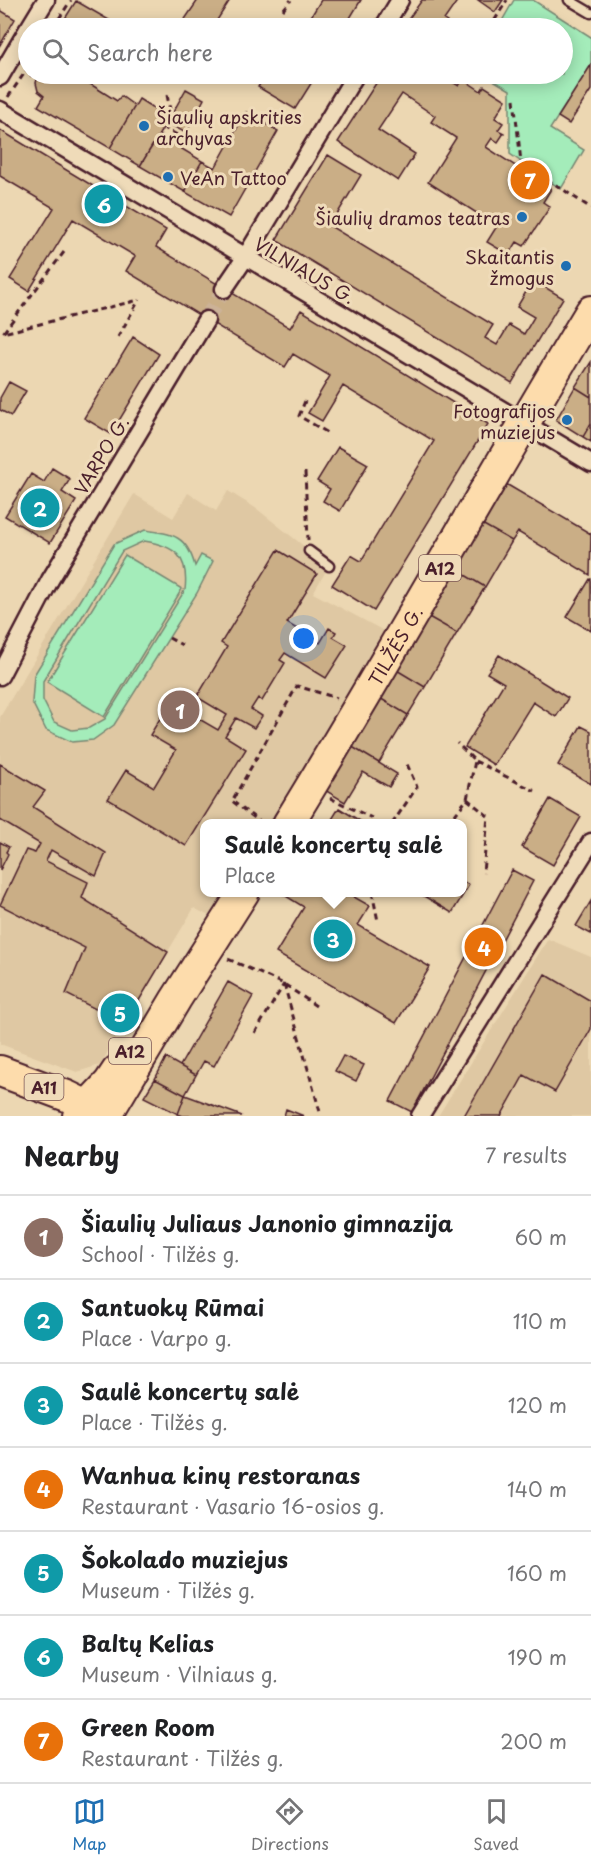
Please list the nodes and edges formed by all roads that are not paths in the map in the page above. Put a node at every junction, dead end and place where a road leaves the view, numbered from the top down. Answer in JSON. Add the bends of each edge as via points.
{"nodes":[{"id":1,"x":46,"y":0,"type":"edge"},
{"id":2,"x":400,"y":0,"type":"edge"},
{"id":3,"x":569,"y":0,"type":"edge"},
{"id":4,"x":591,"y":13,"type":"edge"},
{"id":5,"x":35,"y":18,"type":"edge"},
{"id":6,"x":389,"y":18,"type":"edge"},
{"id":7,"x":18,"y":47,"type":"edge"},
{"id":8,"x":0,"y":77,"type":"edge"},
{"id":9,"x":350,"y":84,"type":"edge"},
{"id":10,"x":3,"y":104,"type":"edge"},
{"id":11,"x":245,"y":258,"type":"junction"},
{"id":12,"x":224,"y":289,"type":"tunnel mouth"},
{"id":13,"x":591,"y":311,"type":"edge"},
{"id":14,"x":206,"y":320,"type":"tunnel mouth"},
{"id":15,"x":524,"y":422,"type":"junction"},
{"id":16,"x":591,"y":464,"type":"edge"},
{"id":17,"x":309,"y":551,"type":"road end"},
{"id":18,"x":329,"y":566,"type":"dead end"},
{"id":19,"x":0,"y":676,"type":"edge"},
{"id":20,"x":291,"y":819,"type":"edge"},
{"id":21,"x":591,"y":843,"type":"edge"},
{"id":22,"x":241,"y":897,"type":"edge"},
{"id":23,"x":0,"y":1071,"type":"edge"},
{"id":24,"x":97,"y":1114,"type":"edge"},
{"id":25,"x":420,"y":1116,"type":"edge"}],
"edges":[{"from":1,"to":5,"type":"street"},
{"from":2,"to":6,"type":"street"},
{"from":3,"to":4,"type":"lane"},
{"from":7,"to":8,"type":"street"},
{"from":9,"to":11,"type":"street"},
{"from":10,"to":11,"type":"street","name":"VILNIAUS G."},
{"from":11,"to":12,"type":"street"},
{"from":11,"to":15,"type":"street","name":"VILNIAUS G."},
{"from":13,"to":15,"type":"highway","name":"TILŽĖS G.","number":"A12"},
{"from":14,"to":19,"type":"street","name":"VARPO G.","via":[[50,580]]},
{"from":15,"to":16,"type":"street","name":"VILNIAUS G."},
{"from":15,"to":20,"type":"highway","name":"TILŽĖS G.","number":"A12"},
{"from":17,"to":18,"type":"lane"},
{"from":21,"to":25,"type":"street"},
{"from":22,"to":24,"type":"highway","number":"A12","via":[[176,999],[142,1033],[109,1083]]},
{"from":23,"to":24,"type":"highway","number":"A11"}]}
